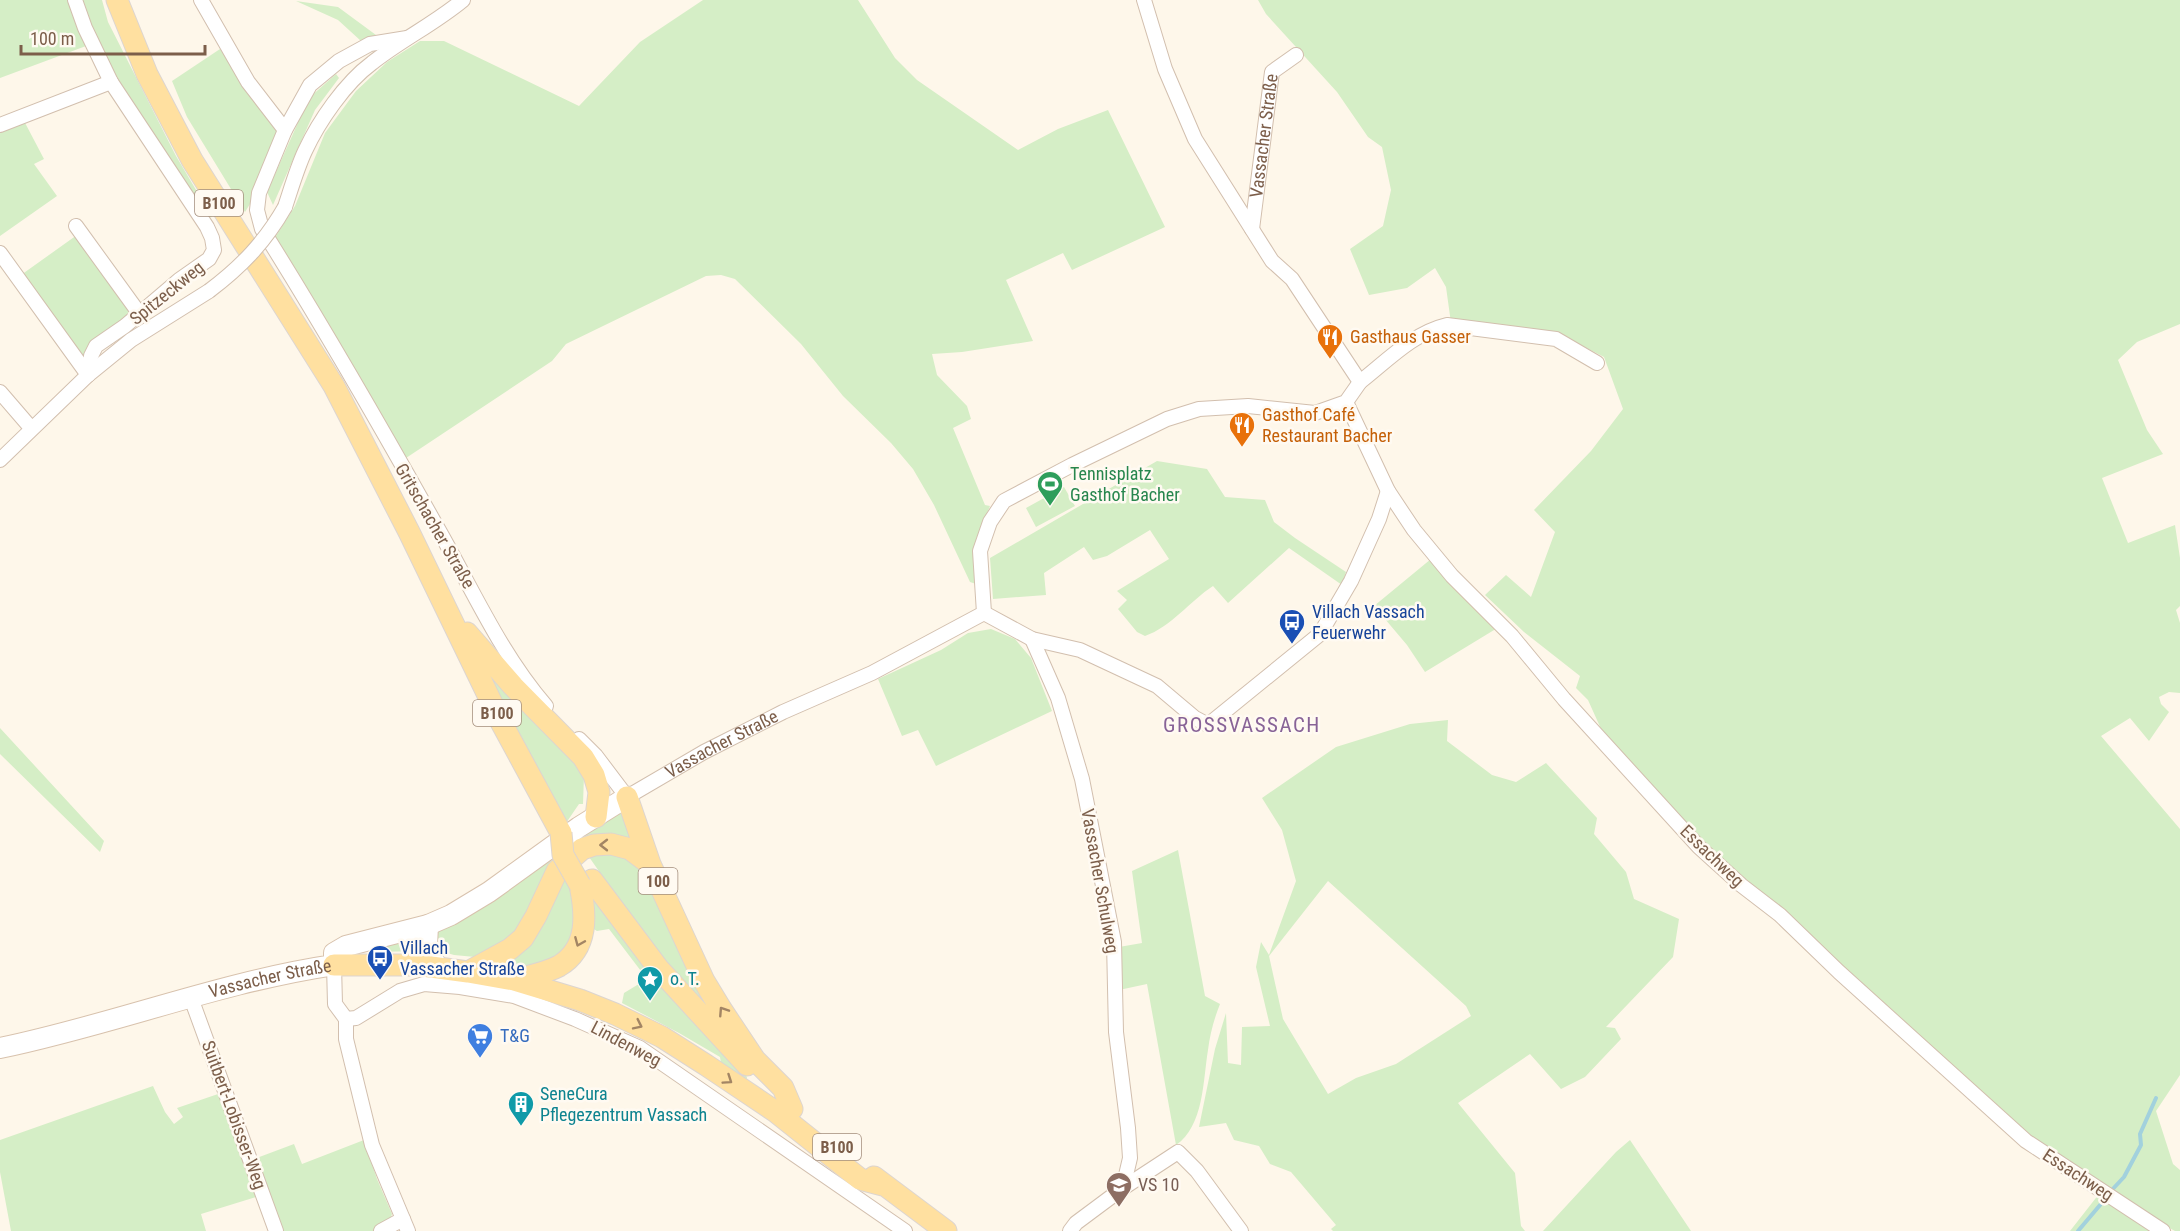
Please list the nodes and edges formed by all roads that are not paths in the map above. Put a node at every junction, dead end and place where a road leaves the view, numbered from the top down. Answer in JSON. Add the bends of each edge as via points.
{"nodes":[{"id":1,"x":75,"y":0,"type":"edge"},
{"id":2,"x":117,"y":0,"type":"edge"},
{"id":3,"x":201,"y":0,"type":"edge"},
{"id":4,"x":463,"y":0,"type":"edge"},
{"id":5,"x":1144,"y":0,"type":"edge"},
{"id":6,"x":407,"y":38,"type":"junction"},
{"id":7,"x":1296,"y":56,"type":"dead end"},
{"id":8,"x":111,"y":82,"type":"junction"},
{"id":9,"x":0,"y":125,"type":"edge"},
{"id":10,"x":285,"y":130,"type":"junction"},
{"id":11,"x":76,"y":226,"type":"dead end"},
{"id":12,"x":1252,"y":229,"type":"junction"},
{"id":13,"x":0,"y":253,"type":"edge"},
{"id":14,"x":139,"y":313,"type":"junction"},
{"id":15,"x":1597,"y":363,"type":"dead end"},
{"id":16,"x":88,"y":375,"type":"junction"},
{"id":17,"x":1360,"y":382,"type":"junction"},
{"id":18,"x":0,"y":392,"type":"edge"},
{"id":19,"x":1346,"y":402,"type":"junction"},
{"id":20,"x":32,"y":429,"type":"junction"},
{"id":21,"x":0,"y":460,"type":"edge"},
{"id":22,"x":1388,"y":491,"type":"junction"},
{"id":23,"x":984,"y":613,"type":"junction"},
{"id":24,"x":449,"y":614,"type":"junction"},
{"id":25,"x":1032,"y":639,"type":"junction"},
{"id":26,"x":627,"y":797,"type":"junction"},
{"id":27,"x":596,"y":816,"type":"junction"},
{"id":28,"x":650,"y":864,"type":"junction"},
{"id":29,"x":586,"y":883,"type":"junction"},
{"id":30,"x":429,"y":925,"type":"junction"},
{"id":31,"x":334,"y":965,"type":"junction"},
{"id":32,"x":437,"y":967,"type":"junction"},
{"id":33,"x":468,"y":972,"type":"junction"},
{"id":34,"x":514,"y":980,"type":"junction"},
{"id":35,"x":191,"y":999,"type":"junction"},
{"id":36,"x":346,"y":1019,"type":"junction"},
{"id":37,"x":0,"y":1048,"type":"edge"},
{"id":38,"x":792,"y":1109,"type":"junction"},
{"id":39,"x":883,"y":1185,"type":"junction"},
{"id":40,"x":1123,"y":1188,"type":"junction"},
{"id":41,"x":406,"y":1225,"type":"edge"},
{"id":42,"x":276,"y":1231,"type":"edge"},
{"id":43,"x":381,"y":1231,"type":"edge"},
{"id":44,"x":905,"y":1231,"type":"edge"},
{"id":45,"x":946,"y":1231,"type":"edge"},
{"id":46,"x":1070,"y":1231,"type":"edge"},
{"id":47,"x":1241,"y":1231,"type":"edge"},
{"id":48,"x":2163,"y":1231,"type":"edge"}],
"edges":[{"from":1,"to":8,"type":"street","name":"Spitzeckweg"},
{"from":2,"to":24,"type":"main road","number":"B100","via":[[147,74],[192,160],[334,386]]},
{"from":3,"to":10,"type":"street","via":[[248,82]]},
{"from":4,"to":6,"type":"street","name":"Gritschacher Straße"},
{"from":5,"to":12,"type":"street","name":"Vassacher Straße","via":[[1165,69],[1195,139]]},
{"from":6,"to":10,"type":"street","name":"Gritschacher Straße","via":[[370,45],[325,70],[310,85]]},
{"from":6,"to":16,"type":"street","name":"Gritschacher Straße","bridge":true,"via":[[369,64],[328,111],[305,151],[285,207],[248,259],[209,291],[131,340]]},
{"from":7,"to":12,"type":"street","name":"Vassacher Straße","via":[[1272,72]]},
{"from":8,"to":9,"type":"street"},
{"from":8,"to":14,"type":"street","name":"Spitzeckweg","via":[[207,226],[214,250],[203,264]]},
{"from":10,"to":26,"type":"street","name":"Gritschacher Straße","via":[[259,193],[257,210],[262,229],[509,657],[548,709],[596,756]]},
{"from":11,"to":14,"type":"street"},
{"from":12,"to":17,"type":"street","name":"Vassacher Straße","via":[[1272,261],[1292,279]]},
{"from":13,"to":16,"type":"street"},
{"from":14,"to":16,"type":"street","name":"Spitzeckweg","via":[[96,346]]},
{"from":15,"to":17,"type":"street","via":[[1556,339],[1447,326],[1417,337]]},
{"from":16,"to":20,"type":"street","name":"Gritschacher Straße"},
{"from":17,"to":19,"type":"street"},
{"from":18,"to":20,"type":"street"},
{"from":19,"to":22,"type":"street","name":"Essachweg"},
{"from":19,"to":23,"type":"street","via":[[1316,413],[1248,406],[1199,409],[1167,419],[1004,501],[990,522],[980,551]]},
{"from":20,"to":21,"type":"street","name":"Gritschacher Straße"},
{"from":22,"to":25,"type":"street","via":[[1351,581],[1320,634],[1208,726],[1157,686],[1080,650]]},
{"from":22,"to":48,"type":"street","name":"Essachweg","via":[[1452,576],[1512,636],[1699,847],[1780,915],[2026,1141]]},
{"from":23,"to":25,"type":"street"},
{"from":23,"to":26,"type":"street","name":"Vassacher Straße","via":[[872,673],[704,752]]},
{"from":24,"to":27,"type":"main road","via":[[583,757],[599,792]]},
{"from":24,"to":29,"type":"main road","number":"B100","bridge":true,"via":[[561,834],[563,855]]},
{"from":25,"to":40,"type":"street","name":"Vassacher Schulweg","via":[[1058,698],[1082,779],[1114,942],[1116,1032],[1130,1158]]},
{"from":26,"to":27,"type":"main road","name":"Vassacher Straße"},
{"from":26,"to":28,"type":"main road","number":"100"},
{"from":27,"to":30,"type":"main road","name":"Vassacher Straße","via":[[471,904]]},
{"from":28,"to":33,"type":"main road","number":"100","one_way":true,"via":[[630,849],[611,844],[582,849],[557,871],[523,938]]},
{"from":38,"to":28,"type":"main road","number":"100","one_way":true,"via":[[783,1088],[756,1060],[704,981]]},
{"from":29,"to":34,"type":"main road","one_way":true,"via":[[585,921],[573,955],[560,966]]},
{"from":29,"to":38,"type":"main road","number":"B100","via":[[680,994]]},
{"from":30,"to":31,"type":"main road","name":"Vassacher Straße","via":[[346,946],[334,953]]},
{"from":30,"to":32,"type":"main road","via":[[427,946]]},
{"from":31,"to":32,"type":"main road"},
{"from":31,"to":35,"type":"main road","name":"Vassacher Straße","via":[[257,980]]},
{"from":31,"to":36,"type":"street","via":[[335,1004]]},
{"from":32,"to":33,"type":"main road"},
{"from":33,"to":34,"type":"main road"},
{"from":34,"to":39,"type":"main road","one_way":true,"via":[[580,1000],[662,1037],[776,1112],[860,1179]]},
{"from":35,"to":37,"type":"main road","name":"Vassacher Straße"},
{"from":35,"to":42,"type":"street","name":"Suitbert-Lobisser-Weg"},
{"from":36,"to":41,"type":"street","via":[[346,1039],[372,1145]]},
{"from":36,"to":44,"type":"street","name":"Lindenweg","via":[[356,1018],[400,991],[424,984],[514,996],[575,1019],[640,1048]]},
{"from":38,"to":39,"type":"main road","number":"B100"},
{"from":39,"to":45,"type":"main road","number":"B100"},
{"from":40,"to":46,"type":"street"},
{"from":40,"to":47,"type":"street","via":[[1178,1152],[1197,1171]]},
{"from":41,"to":43,"type":"street"}]}
